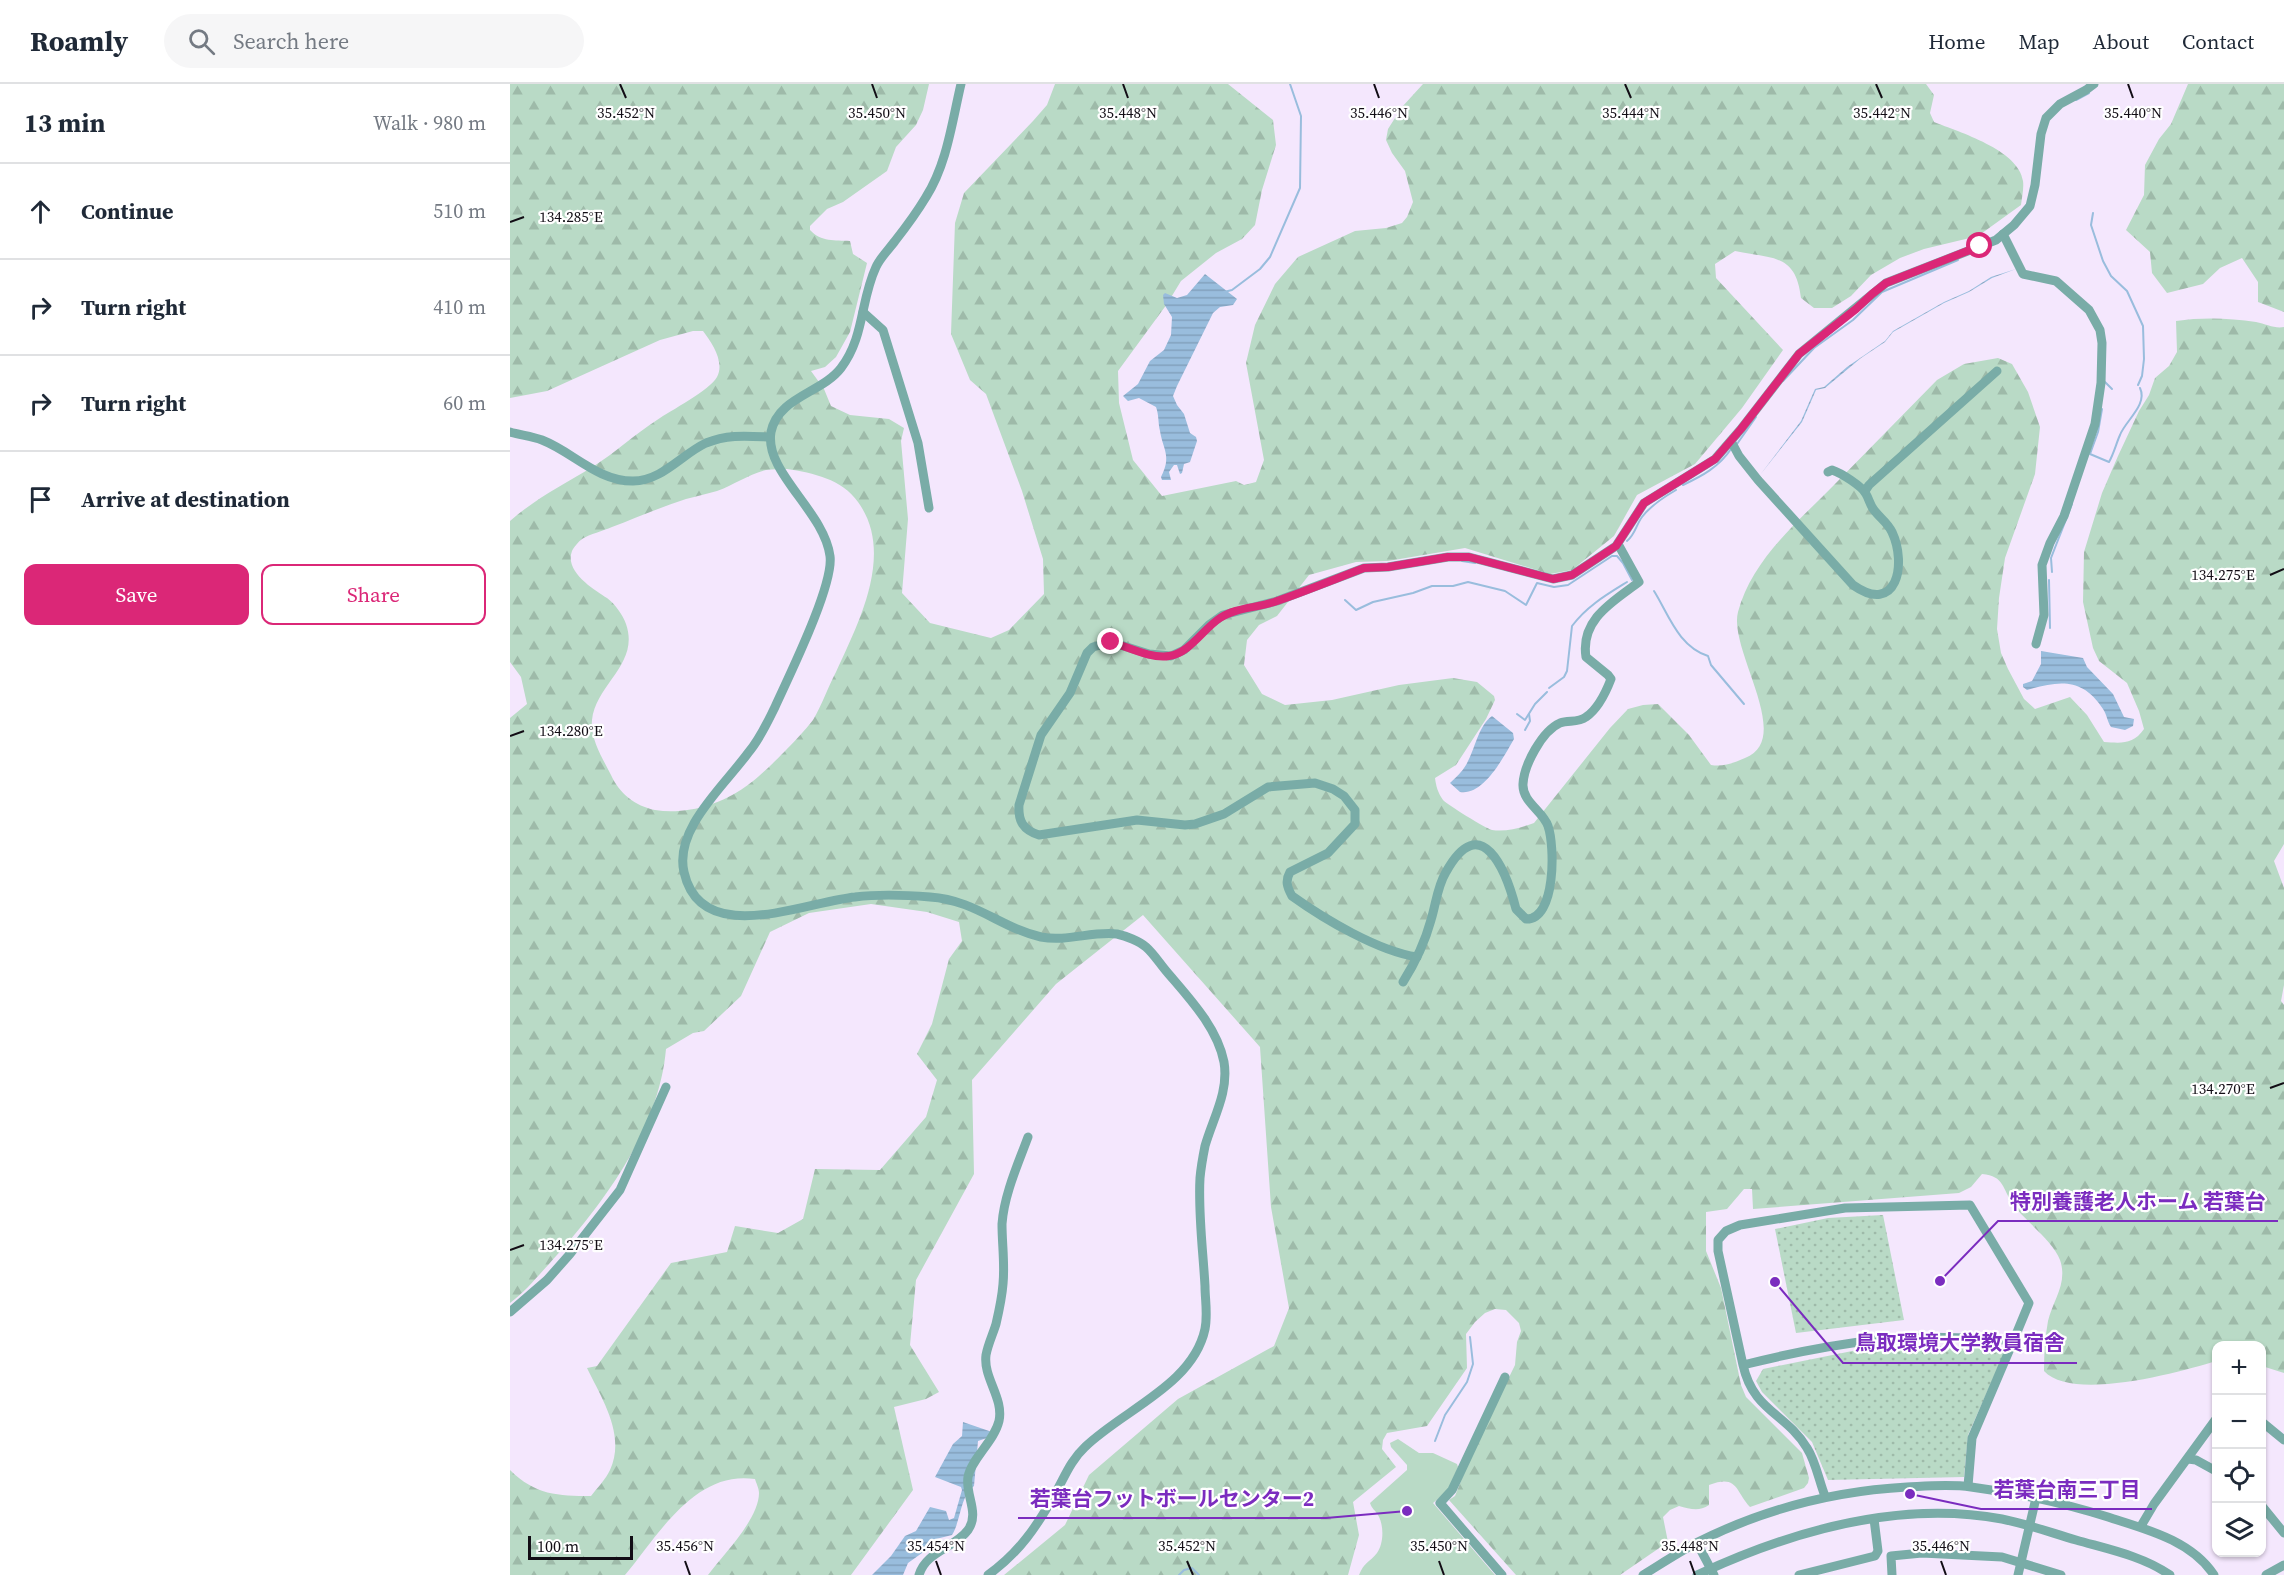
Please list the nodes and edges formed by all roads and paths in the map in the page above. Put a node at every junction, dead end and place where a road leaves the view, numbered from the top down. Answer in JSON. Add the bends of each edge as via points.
{"nodes":[{"id":1,"x":961,"y":84,"type":"edge"},
{"id":2,"x":2094,"y":84,"type":"edge"},
{"id":3,"x":2003,"y":234,"type":"junction"},
{"id":4,"x":863,"y":312,"type":"junction"},
{"id":5,"x":1997,"y":371,"type":"dead end"},
{"id":6,"x":510,"y":432,"type":"edge"},
{"id":7,"x":770,"y":436,"type":"junction"},
{"id":8,"x":1731,"y":441,"type":"junction"},
{"id":9,"x":1828,"y":472,"type":"dead end"},
{"id":10,"x":1865,"y":491,"type":"junction"},
{"id":11,"x":929,"y":508,"type":"dead end"},
{"id":12,"x":1617,"y":544,"type":"junction"},
{"id":13,"x":2036,"y":644,"type":"dead end"},
{"id":14,"x":1417,"y":957,"type":"junction"},
{"id":15,"x":1403,"y":982,"type":"dead end"},
{"id":16,"x":666,"y":1087,"type":"dead end"},
{"id":17,"x":1028,"y":1137,"type":"dead end"},
{"id":18,"x":510,"y":1312,"type":"edge"},
{"id":19,"x":2015,"y":1337,"type":"junction"},
{"id":20,"x":1743,"y":1365,"type":"junction"},
{"id":21,"x":1505,"y":1377,"type":"dead end"},
{"id":22,"x":2266,"y":1425,"type":"edge"},
{"id":23,"x":2212,"y":1426,"type":"edge"},
{"id":24,"x":2284,"y":1440,"type":"edge"},
{"id":25,"x":2188,"y":1459,"type":"junction"},
{"id":26,"x":2212,"y":1468,"type":"edge"},
{"id":27,"x":1968,"y":1486,"type":"junction"},
{"id":28,"x":1825,"y":1496,"type":"junction"},
{"id":29,"x":2036,"y":1497,"type":"junction"},
{"id":30,"x":2266,"y":1511,"type":"edge"},
{"id":31,"x":1875,"y":1519,"type":"junction"},
{"id":32,"x":2028,"y":1526,"type":"junction"},
{"id":33,"x":2141,"y":1526,"type":"junction"},
{"id":34,"x":2284,"y":1533,"type":"edge"},
{"id":35,"x":1697,"y":1543,"type":"junction"},
{"id":36,"x":2021,"y":1563,"type":"junction"},
{"id":37,"x":2284,"y":1565,"type":"edge"},
{"id":38,"x":1713,"y":1572,"type":"edge"},
{"id":39,"x":919,"y":1575,"type":"edge"},
{"id":40,"x":988,"y":1575,"type":"edge"},
{"id":41,"x":1502,"y":1575,"type":"edge"},
{"id":42,"x":1643,"y":1575,"type":"edge"},
{"id":43,"x":1697,"y":1575,"type":"edge"},
{"id":44,"x":1799,"y":1575,"type":"edge"},
{"id":45,"x":1892,"y":1575,"type":"edge"},
{"id":46,"x":2018,"y":1575,"type":"edge"},
{"id":47,"x":2061,"y":1575,"type":"edge"},
{"id":48,"x":2170,"y":1575,"type":"edge"},
{"id":49,"x":2214,"y":1575,"type":"edge"},
{"id":50,"x":2266,"y":1575,"type":"edge"}],
"edges":[{"from":1,"to":4,"type":"street","via":[[934,184],[876,265]]},
{"from":2,"to":3,"type":"street","via":[[2060,104],[2046,118],[2030,206]]},
{"from":3,"to":8,"type":"street","via":[[1886,283],[1799,354]]},
{"from":3,"to":13,"type":"street","via":[[2023,274],[2056,281],[2089,310],[2102,343],[2095,424],[2064,516],[2042,565],[2044,615]]},
{"from":4,"to":7,"type":"street","via":[[860,333],[836,376],[785,408]]},
{"from":4,"to":11,"type":"street","via":[[883,330],[918,443]]},
{"from":5,"to":10,"type":"street"},
{"from":6,"to":7,"type":"street","via":[[542,440],[608,476],[635,481],[653,477],[690,452],[722,437]]},
{"from":7,"to":40,"type":"street","via":[[772,456],[824,532],[831,560],[828,580],[763,733],[688,832],[682,869],[698,899],[714,912],[736,917],[861,896],[931,897],[958,901],[1043,937],[1115,934],[1132,939],[1147,948],[1190,1000],[1217,1038],[1224,1063],[1223,1095],[1204,1149],[1200,1178],[1206,1318],[1199,1350],[1183,1371],[1085,1447],[1068,1467],[1024,1542],[1010,1559]]},
{"from":8,"to":10,"type":"street","via":[[1758,480],[1853,585],[1863,593],[1880,596],[1896,583],[1898,560],[1892,532],[1875,512]]},
{"from":8,"to":12,"type":"street","via":[[1697,472],[1644,503]]},
{"from":9,"to":10,"type":"street","via":[[1838,472]]},
{"from":12,"to":14,"type":"street","via":[[1639,582],[1595,618],[1584,649],[1586,657],[1611,679],[1609,686],[1598,705],[1584,718],[1557,724],[1524,770],[1526,796],[1547,823],[1552,840],[1546,904],[1536,917],[1521,916],[1497,858],[1489,848],[1469,845],[1455,858],[1440,884]]},
{"from":12,"to":14,"type":"street","via":[[1572,575],[1553,579],[1469,557],[1364,568],[1277,601],[1223,615],[1184,650],[1167,657],[1111,642],[1098,644],[1087,653],[1070,693],[1041,735],[1018,815],[1022,825],[1039,835],[1137,820],[1195,824],[1224,814],[1269,787],[1315,783],[1333,789],[1355,810],[1355,824],[1328,853],[1290,872],[1287,887],[1292,896],[1364,938]]},
{"from":14,"to":15,"type":"street"},
{"from":16,"to":18,"type":"street","via":[[620,1190],[562,1263]]},
{"from":17,"to":39,"type":"street","via":[[1005,1207],[1003,1285],[986,1354],[986,1366],[1000,1406],[998,1424],[968,1475],[971,1524],[966,1532],[930,1557]]},
{"from":19,"to":20,"type":"street","via":[[1876,1340]]},
{"from":19,"to":20,"type":"street","via":[[2029,1303],[1970,1205],[1845,1208],[1740,1225],[1718,1239]]},
{"from":19,"to":27,"type":"street","via":[[1972,1438]]},
{"from":20,"to":28,"type":"street","via":[[1756,1398],[1792,1429],[1808,1449]]},
{"from":21,"to":41,"type":"street","via":[[1452,1490],[1440,1503]]},
{"from":22,"to":24,"type":"street"},
{"from":23,"to":25,"type":"street"},
{"from":25,"to":26,"type":"street"},
{"from":25,"to":33,"type":"street"},
{"from":27,"to":28,"type":"street","via":[[1887,1488]]},
{"from":27,"to":29,"type":"street"},
{"from":28,"to":35,"type":"street","via":[[1740,1523]]},
{"from":29,"to":32,"type":"street"},
{"from":29,"to":33,"type":"street"},
{"from":30,"to":34,"type":"street"},
{"from":31,"to":32,"type":"street","via":[[1965,1515]]},
{"from":31,"to":38,"type":"street","via":[[1806,1533]]},
{"from":31,"to":44,"type":"street","via":[[1875,1556]]},
{"from":32,"to":36,"type":"street"},
{"from":32,"to":48,"type":"street","via":[[2138,1559]]},
{"from":33,"to":49,"type":"street","via":[[2192,1554]]},
{"from":35,"to":38,"type":"street"},
{"from":35,"to":42,"type":"street"},
{"from":36,"to":45,"type":"street","via":[[2002,1557],[1905,1554],[1891,1558]]},
{"from":36,"to":46,"type":"street"},
{"from":36,"to":47,"type":"street"},
{"from":37,"to":50,"type":"street"},
{"from":38,"to":43,"type":"street"}]}
